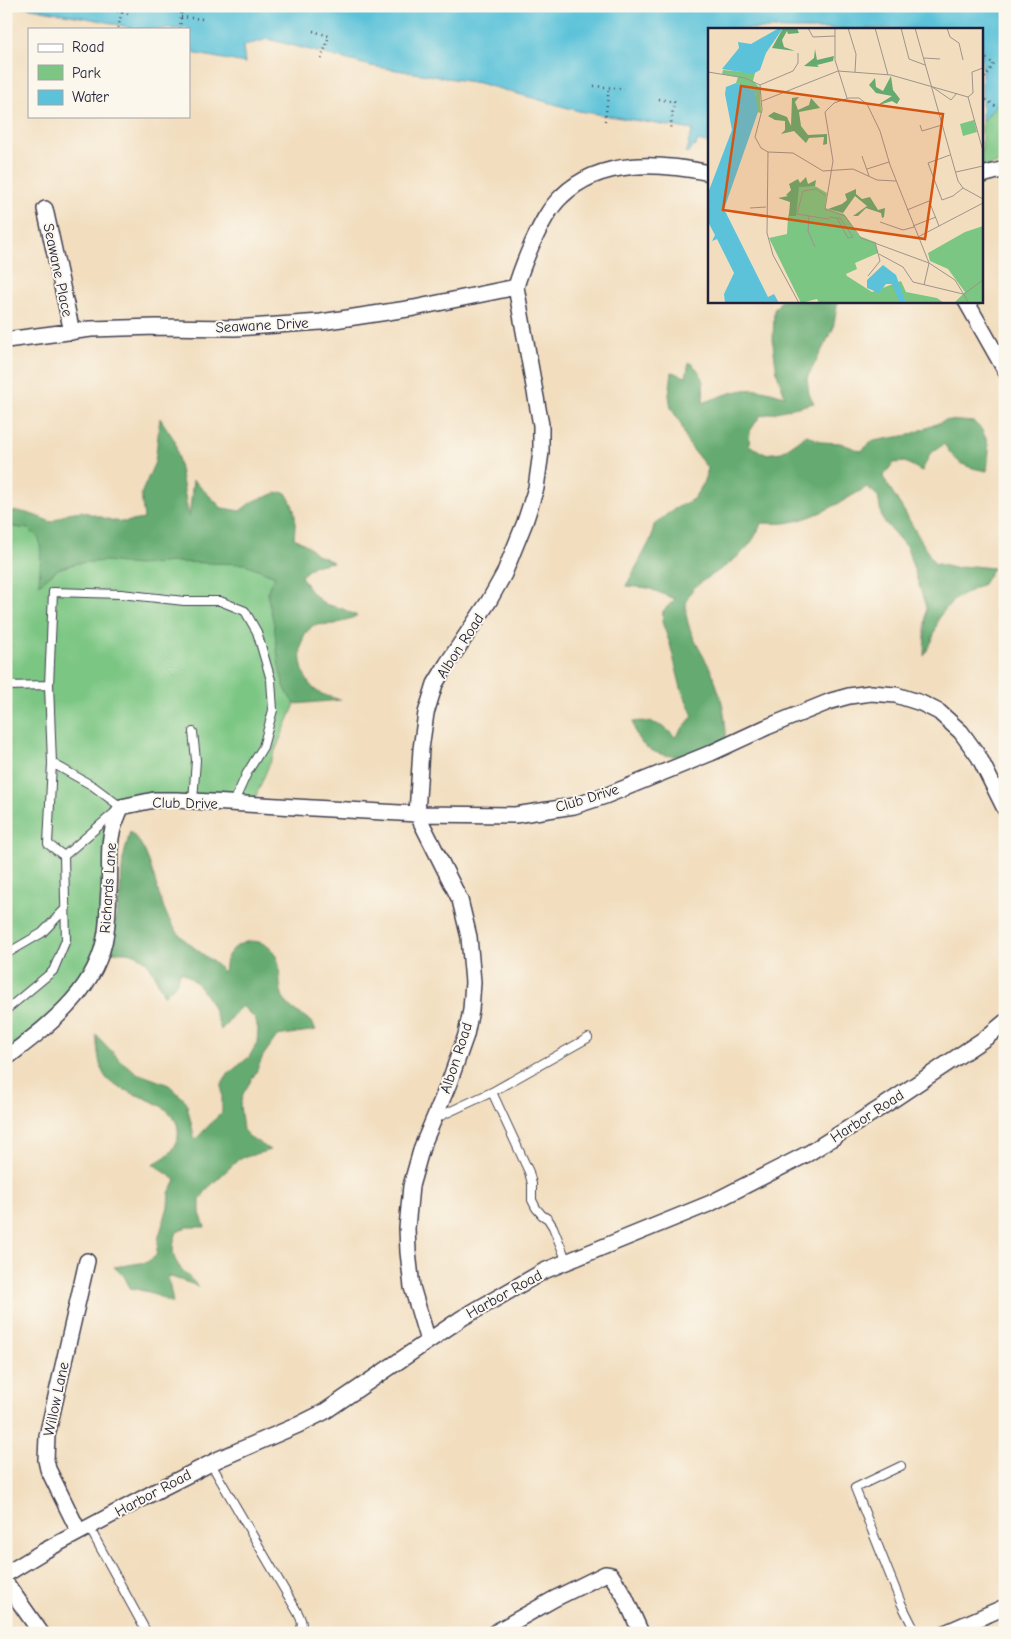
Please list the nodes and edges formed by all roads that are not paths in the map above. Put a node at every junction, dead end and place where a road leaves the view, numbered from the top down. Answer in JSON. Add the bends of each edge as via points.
{"nodes":[{"id":1,"x":1005,"y":169,"type":"edge"},
{"id":2,"x":708,"y":173,"type":"edge"},
{"id":3,"x":984,"y":174,"type":"edge"},
{"id":4,"x":45,"y":209,"type":"dead end"},
{"id":5,"x":516,"y":287,"type":"junction"},
{"id":6,"x":967,"y":302,"type":"edge"},
{"id":7,"x":72,"y":332,"type":"junction"},
{"id":8,"x":6,"y":340,"type":"edge"},
{"id":9,"x":1005,"y":370,"type":"edge"},
{"id":10,"x":49,"y":685,"type":"junction"},
{"id":11,"x":6,"y":686,"type":"edge"},
{"id":12,"x":194,"y":732,"type":"dead end"},
{"id":13,"x":52,"y":763,"type":"junction"},
{"id":14,"x":193,"y":801,"type":"junction"},
{"id":15,"x":233,"y":804,"type":"junction"},
{"id":16,"x":121,"y":807,"type":"junction"},
{"id":17,"x":1005,"y":809,"type":"edge"},
{"id":18,"x":417,"y":814,"type":"junction"},
{"id":19,"x":64,"y":856,"type":"junction"},
{"id":20,"x":66,"y":908,"type":"junction"},
{"id":21,"x":6,"y":954,"type":"edge"},
{"id":22,"x":6,"y":1010,"type":"edge"},
{"id":23,"x":1005,"y":1022,"type":"edge"},
{"id":24,"x":588,"y":1038,"type":"dead end"},
{"id":25,"x":6,"y":1058,"type":"edge"},
{"id":26,"x":492,"y":1092,"type":"junction"},
{"id":27,"x":434,"y":1119,"type":"junction"},
{"id":28,"x":86,"y":1261,"type":"dead end"},
{"id":29,"x":567,"y":1262,"type":"junction"},
{"id":30,"x":428,"y":1341,"type":"junction"},
{"id":31,"x":211,"y":1464,"type":"junction"},
{"id":32,"x":900,"y":1466,"type":"dead end"},
{"id":33,"x":84,"y":1530,"type":"junction"},
{"id":34,"x":6,"y":1574,"type":"edge"},
{"id":35,"x":6,"y":1583,"type":"edge"},
{"id":36,"x":1005,"y":1607,"type":"edge"},
{"id":37,"x":42,"y":1633,"type":"edge"},
{"id":38,"x":147,"y":1633,"type":"edge"},
{"id":39,"x":298,"y":1633,"type":"edge"},
{"id":40,"x":494,"y":1633,"type":"edge"},
{"id":41,"x":641,"y":1633,"type":"edge"},
{"id":42,"x":916,"y":1633,"type":"edge"},
{"id":43,"x":945,"y":1633,"type":"edge"}],
"edges":[{"from":1,"to":3,"type":"street"},
{"from":2,"to":5,"type":"street","name":"Albon Road","via":[[645,165],[616,168],[582,180],[562,196],[541,225]]},
{"from":4,"to":7,"type":"street","name":"Seawane Place"},
{"from":5,"to":7,"type":"street","name":"Seawane Drive","via":[[414,308],[321,322],[235,328],[156,327]]},
{"from":5,"to":18,"type":"street","name":"Albon Road","via":[[541,425],[536,488],[504,574],[435,684],[426,713],[421,749]]},
{"from":6,"to":9,"type":"street"},
{"from":7,"to":8,"type":"street","name":"Seawane Drive"},
{"from":10,"to":11,"type":"lane"},
{"from":10,"to":13,"type":"lane"},
{"from":10,"to":15,"type":"lane","via":[[53,592],[220,602],[245,611],[257,632],[271,680],[273,710],[263,747]]},
{"from":12,"to":14,"type":"lane"},
{"from":13,"to":16,"type":"lane","via":[[93,786]]},
{"from":13,"to":19,"type":"lane","via":[[48,844]]},
{"from":14,"to":15,"type":"street","name":"Club Drive"},
{"from":14,"to":16,"type":"street","name":"Club Drive","via":[[154,800]]},
{"from":15,"to":18,"type":"street","name":"Club Drive"},
{"from":16,"to":19,"type":"lane"},
{"from":16,"to":25,"type":"street","name":"Richards Lane","via":[[110,846],[106,933],[97,964],[69,1005]]},
{"from":17,"to":18,"type":"street","name":"Club Drive","via":[[979,757],[961,732],[939,712],[896,695],[871,692],[831,701],[711,753],[574,806],[515,815]]},
{"from":18,"to":27,"type":"street","name":"Albon Road","via":[[460,900],[469,936],[474,982],[466,1035]]},
{"from":19,"to":20,"type":"lane"},
{"from":20,"to":21,"type":"lane","via":[[42,933]]},
{"from":20,"to":22,"type":"lane","via":[[66,940],[53,971]]},
{"from":23,"to":29,"type":"street","name":"Harbor Road","via":[[809,1153],[711,1202]]},
{"from":24,"to":26,"type":"lane"},
{"from":26,"to":27,"type":"lane"},
{"from":26,"to":29,"type":"lane","via":[[530,1172],[532,1200],[553,1227]]},
{"from":27,"to":30,"type":"street","name":"Albon Road","via":[[411,1186],[407,1228],[412,1287]]},
{"from":28,"to":33,"type":"street","name":"Willow Lane","via":[[46,1449],[48,1469]]},
{"from":29,"to":30,"type":"street","name":"Harbor Road","via":[[478,1309]]},
{"from":30,"to":31,"type":"street","name":"Harbor Road","via":[[324,1412]]},
{"from":31,"to":33,"type":"street","name":"Harbor Road"},
{"from":31,"to":39,"type":"lane","via":[[298,1613],[302,1628]]},
{"from":32,"to":42,"type":"lane","via":[[855,1488]]},
{"from":33,"to":34,"type":"street","name":"Harbor Road"},
{"from":33,"to":38,"type":"lane"},
{"from":35,"to":37,"type":"street"},
{"from":36,"to":43,"type":"street"},
{"from":40,"to":41,"type":"street","via":[[605,1574],[611,1576],[624,1595]]}]}
